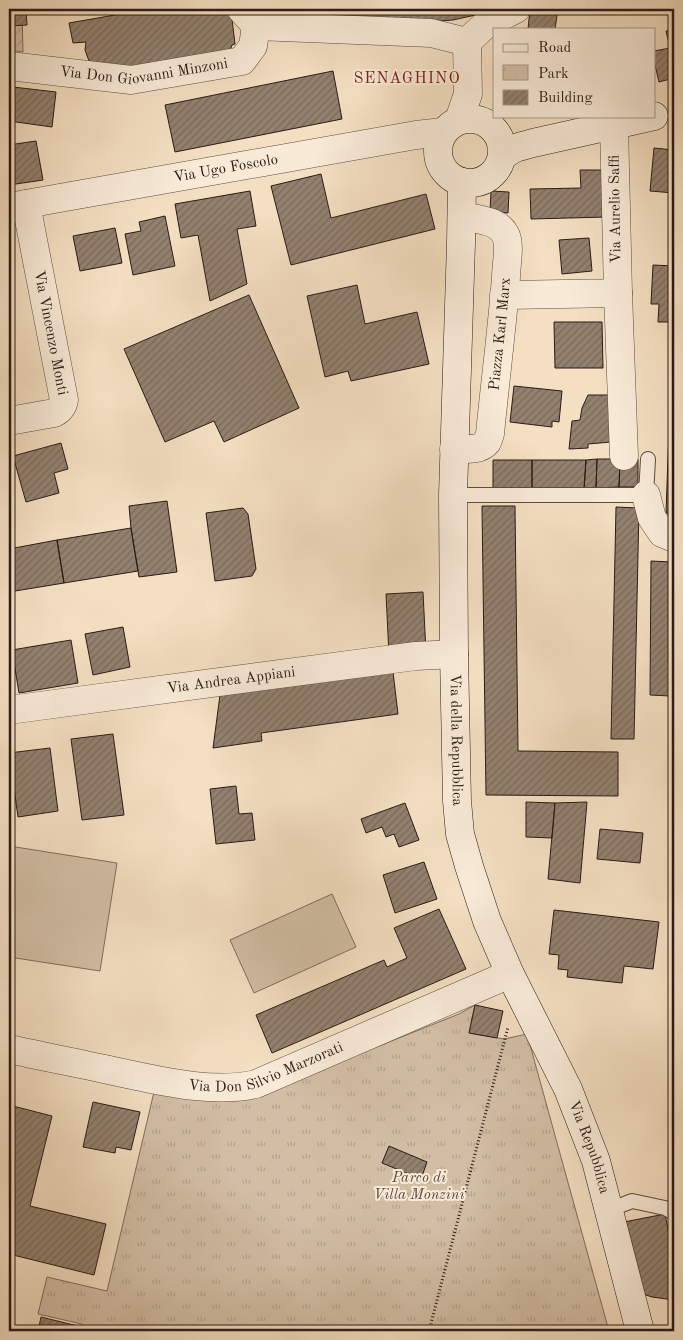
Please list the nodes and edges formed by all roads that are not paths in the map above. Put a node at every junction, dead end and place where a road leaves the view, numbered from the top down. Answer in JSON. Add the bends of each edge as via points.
{"nodes":[{"id":1,"x":516,"y":9,"type":"edge"},
{"id":2,"x":249,"y":18,"type":"edge"},
{"id":3,"x":467,"y":42,"type":"junction"},
{"id":4,"x":9,"y":66,"type":"edge"},
{"id":5,"x":674,"y":112,"type":"edge"},
{"id":6,"x":656,"y":116,"type":"edge"},
{"id":7,"x":644,"y":118,"type":"edge"},
{"id":8,"x":601,"y":127,"type":"junction"},
{"id":9,"x":476,"y":132,"type":"junction"},
{"id":10,"x":468,"y":183,"type":"junction"},
{"id":11,"x":17,"y":206,"type":"edge"},
{"id":12,"x":468,"y":217,"type":"junction"},
{"id":13,"x":460,"y":266,"type":"junction"},
{"id":14,"x":618,"y":293,"type":"junction"},
{"id":15,"x":504,"y":295,"type":"junction"},
{"id":16,"x":9,"y":421,"type":"edge"},
{"id":17,"x":454,"y":450,"type":"junction"},
{"id":18,"x":636,"y":457,"type":"joint"},
{"id":19,"x":453,"y":495,"type":"junction"},
{"id":20,"x":646,"y":495,"type":"junction"},
{"id":21,"x":674,"y":538,"type":"edge"},
{"id":22,"x":454,"y":654,"type":"junction"},
{"id":23,"x":9,"y":710,"type":"edge"},
{"id":24,"x":510,"y":974,"type":"junction"},
{"id":25,"x":9,"y":1049,"type":"edge"},
{"id":26,"x":609,"y":1210,"type":"junction"},
{"id":27,"x":674,"y":1213,"type":"edge"},
{"id":28,"x":640,"y":1331,"type":"edge"}],
"edges":[{"from":1,"to":3,"type":"street","via":[[486,24]]},
{"from":2,"to":3,"type":"street","via":[[431,33]]},
{"from":2,"to":4,"type":"street","name":"Via Don Giovanni Minzoni","via":[[253,46],[242,61],[131,80]]},
{"from":3,"to":9,"type":"street","via":[[468,94]]},
{"from":5,"to":6,"type":"street","name":"Via Ugo Foscolo"},
{"from":7,"to":8,"type":"street","name":"Via Ugo Foscolo"},
{"from":8,"to":9,"type":"street","name":"Via Ugo Foscolo"},
{"from":8,"to":14,"type":"street","name":"Via Aurelio Saffi"},
{"from":9,"to":10,"type":"street","via":[[499,166],[484,180]]},
{"from":9,"to":10,"type":"street","via":[[439,142],[437,152],[444,171],[452,178]]},
{"from":9,"to":11,"type":"street","name":"Via Ugo Foscolo","via":[[396,139]]},
{"from":10,"to":12,"type":"street"},
{"from":10,"to":13,"type":"street"},
{"from":11,"to":16,"type":"street","name":"Via Vincenzo Monti","via":[[64,400],[54,413]]},
{"from":12,"to":13,"type":"street"},
{"from":12,"to":15,"type":"street","name":"Piazza Karl Marx","via":[[487,221],[505,233],[508,246]]},
{"from":13,"to":17,"type":"street"},
{"from":14,"to":15,"type":"street"},
{"from":14,"to":18,"type":"street","name":"Via Aurelio Saffi"},
{"from":15,"to":17,"type":"street","name":"Piazza Karl Marx","via":[[490,434],[481,447]]},
{"from":17,"to":19,"type":"street"},
{"from":18,"to":20,"type":"lane"},
{"from":19,"to":20,"type":"lane"},
{"from":19,"to":22,"type":"street","name":"Via della Repubblica"},
{"from":20,"to":21,"type":"street","via":[[652,518],[662,533]]},
{"from":22,"to":23,"type":"street","name":"Via Andrea Appiani","via":[[416,656]]},
{"from":22,"to":24,"type":"street","name":"Via della Repubblica","via":[[460,834],[487,921]]},
{"from":24,"to":25,"type":"street","name":"Via Don Silvio Marzorati","via":[[256,1084],[241,1087],[216,1088],[156,1080]]},
{"from":24,"to":26,"type":"street","name":"Via Repubblica","via":[[568,1089],[596,1160]]},
{"from":26,"to":27,"type":"lane","via":[[632,1201]]},
{"from":26,"to":28,"type":"street","name":"Via Repubblica"}]}
